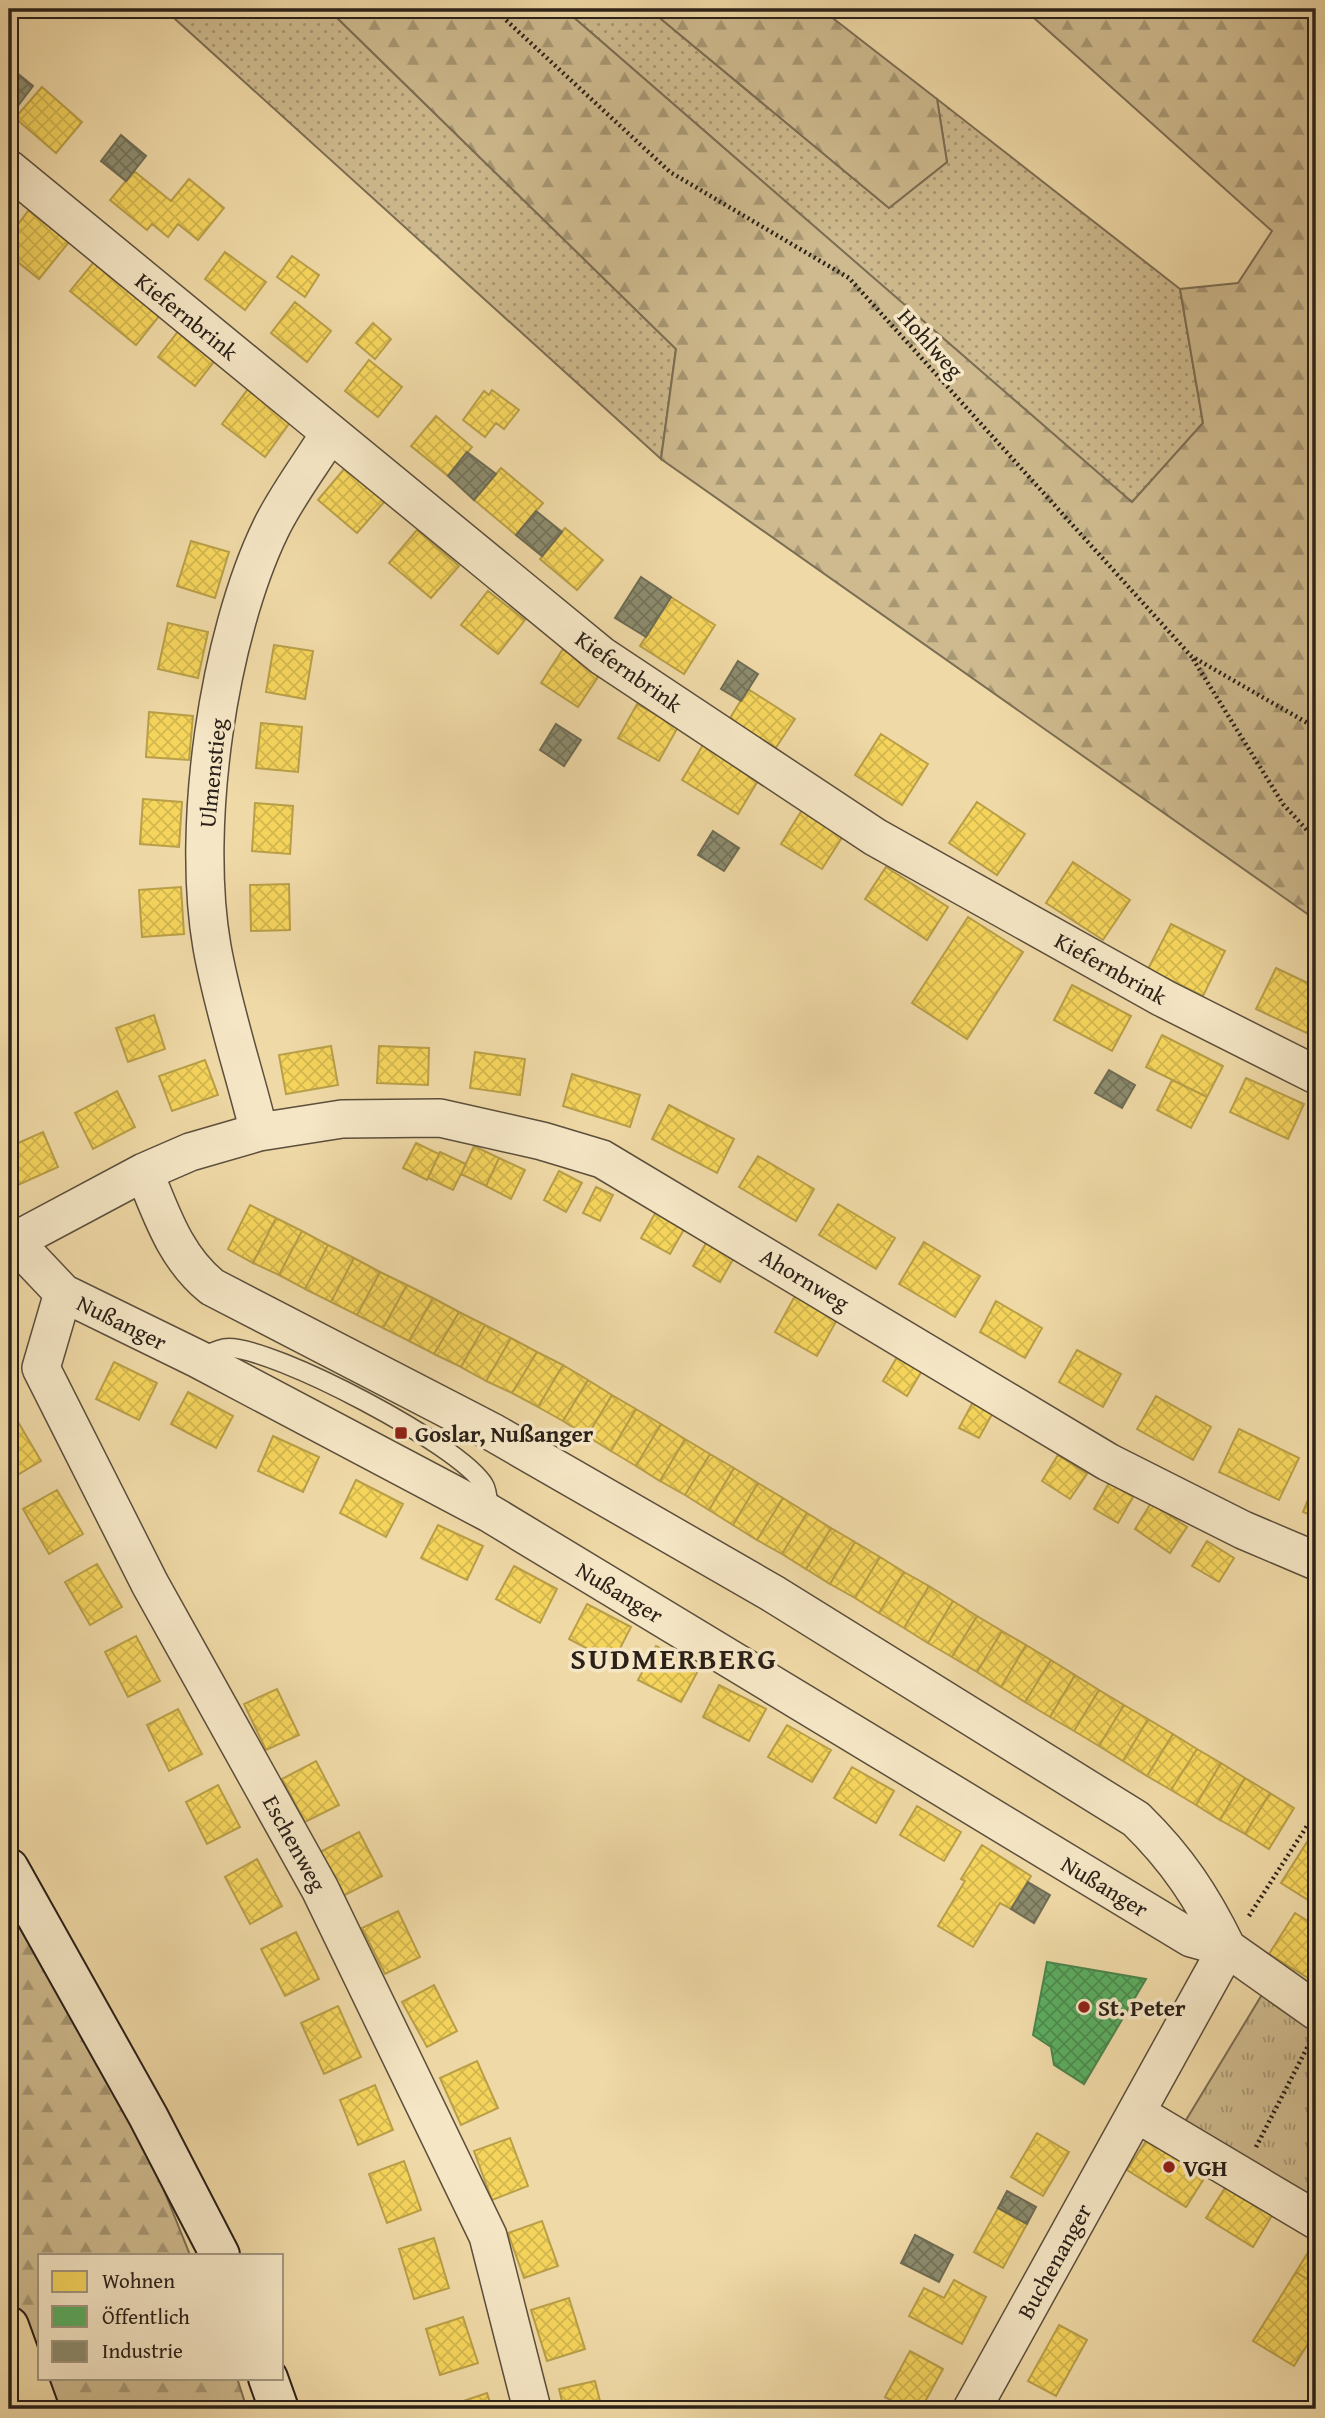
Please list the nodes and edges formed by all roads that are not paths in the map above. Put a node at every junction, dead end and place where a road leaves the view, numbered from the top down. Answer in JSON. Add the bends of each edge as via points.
{"nodes":[{"id":1,"x":9,"y":169,"type":"edge"},
{"id":2,"x":330,"y":433,"type":"junction"},
{"id":3,"x":1316,"y":1074,"type":"edge"},
{"id":4,"x":259,"y":1132,"type":"junction"},
{"id":5,"x":144,"y":1172,"type":"junction"},
{"id":6,"x":10,"y":1241,"type":"edge"},
{"id":7,"x":63,"y":1293,"type":"junction"},
{"id":8,"x":1316,"y":1561,"type":"edge"},
{"id":9,"x":9,"y":1868,"type":"edge"},
{"id":10,"x":1227,"y":1948,"type":"junction"},
{"id":11,"x":1316,"y":2011,"type":"edge"},
{"id":12,"x":1136,"y":2113,"type":"junction"},
{"id":13,"x":1316,"y":2220,"type":"edge"},
{"id":14,"x":219,"y":2254,"type":"edge"},
{"id":15,"x":9,"y":2326,"type":"edge"},
{"id":16,"x":269,"y":2380,"type":"edge"},
{"id":17,"x":39,"y":2409,"type":"edge"},
{"id":18,"x":279,"y":2409,"type":"edge"},
{"id":19,"x":532,"y":2409,"type":"edge"},
{"id":20,"x":972,"y":2409,"type":"edge"}],
"edges":[{"from":1,"to":2,"type":"street","name":"Kiefernbrink"},
{"from":2,"to":3,"type":"street","name":"Kiefernbrink","via":[[602,656],[875,837],[1163,998]]},
{"from":2,"to":4,"type":"street","name":"Ulmenstieg","via":[[272,527],[242,601],[215,728],[204,847],[212,947]]},
{"from":4,"to":5,"type":"street","name":"Ahornweg","via":[[190,1152]]},
{"from":4,"to":8,"type":"street","name":"Ahornweg","via":[[342,1119],[440,1118],[602,1159],[1108,1462]]},
{"from":5,"to":6,"type":"street","name":"Ahornweg"},
{"from":5,"to":10,"type":"street","name":"Nußanger","via":[[176,1249],[212,1287],[518,1447],[772,1593],[1136,1819],[1171,1853]]},
{"from":6,"to":7,"type":"street","name":"Nußanger"},
{"from":7,"to":10,"type":"street","name":"Nußanger","via":[[489,1513],[1191,1938]]},
{"from":7,"to":19,"type":"street","name":"Eschenweg","via":[[41,1368],[150,1584],[320,1889],[488,2236]]},
{"from":9,"to":14,"type":"street"},
{"from":10,"to":11,"type":"street","name":"Nußanger"},
{"from":10,"to":12,"type":"street"},
{"from":12,"to":13,"type":"street"},
{"from":12,"to":20,"type":"street","name":"Buchenanger"},
{"from":15,"to":17,"type":"highway"},
{"from":16,"to":18,"type":"street"}]}
